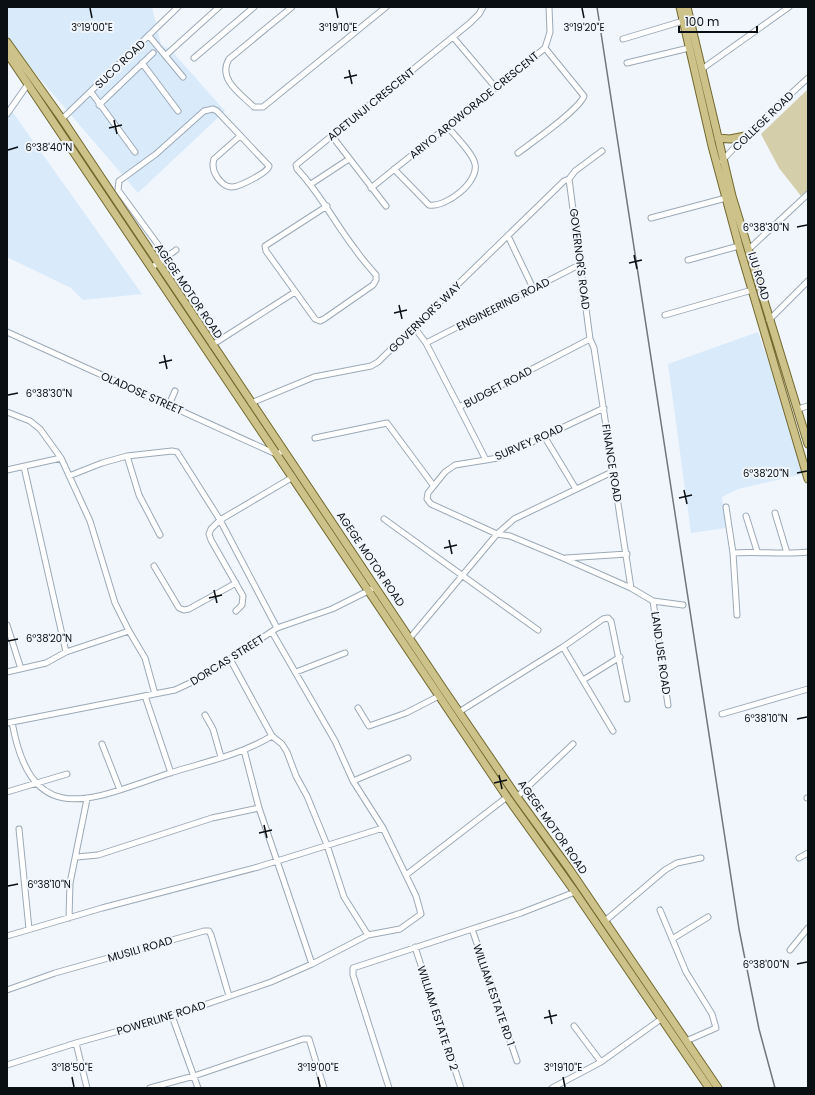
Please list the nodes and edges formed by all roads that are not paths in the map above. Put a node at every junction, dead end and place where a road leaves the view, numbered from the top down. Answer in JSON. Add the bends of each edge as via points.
{"nodes":[{"id":1,"x":178,"y":7,"type":"edge"},
{"id":2,"x":219,"y":7,"type":"edge"},
{"id":3,"x":254,"y":7,"type":"edge"},
{"id":4,"x":292,"y":7,"type":"edge"},
{"id":5,"x":386,"y":7,"type":"edge"},
{"id":6,"x":483,"y":7,"type":"edge"},
{"id":7,"x":549,"y":7,"type":"edge"},
{"id":8,"x":680,"y":7,"type":"edge"},
{"id":9,"x":789,"y":7,"type":"edge"},
{"id":10,"x":690,"y":8,"type":"edge"},
{"id":11,"x":683,"y":21,"type":"junction"},
{"id":12,"x":149,"y":36,"type":"junction"},
{"id":13,"x":453,"y":37,"type":"junction"},
{"id":14,"x":623,"y":40,"type":"dead end"},
{"id":15,"x":7,"y":42,"type":"edge"},
{"id":16,"x":545,"y":48,"type":"junction"},
{"id":17,"x":689,"y":48,"type":"junction"},
{"id":18,"x":7,"y":53,"type":"edge"},
{"id":19,"x":153,"y":53,"type":"dead end"},
{"id":20,"x":166,"y":55,"type":"junction"},
{"id":21,"x":194,"y":58,"type":"dead end"},
{"id":22,"x":627,"y":63,"type":"dead end"},
{"id":23,"x":142,"y":64,"type":"junction"},
{"id":24,"x":702,"y":69,"type":"junction"},
{"id":25,"x":183,"y":77,"type":"dead end"},
{"id":26,"x":808,"y":78,"type":"edge"},
{"id":27,"x":28,"y":84,"type":"junction"},
{"id":28,"x":496,"y":88,"type":"junction"},
{"id":29,"x":91,"y":92,"type":"junction"},
{"id":30,"x":100,"y":105,"type":"junction"},
{"id":31,"x":178,"y":111,"type":"dead end"},
{"id":32,"x":7,"y":114,"type":"edge"},
{"id":33,"x":62,"y":119,"type":"junction"},
{"id":34,"x":447,"y":126,"type":"junction"},
{"id":35,"x":240,"y":136,"type":"junction"},
{"id":36,"x":332,"y":136,"type":"junction"},
{"id":37,"x":745,"y":136,"type":"junction"},
{"id":38,"x":718,"y":138,"type":"junction"},
{"id":39,"x":602,"y":151,"type":"dead end"},
{"id":40,"x":135,"y":152,"type":"dead end"},
{"id":41,"x":518,"y":153,"type":"dead end"},
{"id":42,"x":349,"y":159,"type":"junction"},
{"id":43,"x":721,"y":161,"type":"junction"},
{"id":44,"x":394,"y":169,"type":"junction"},
{"id":45,"x":569,"y":179,"type":"junction"},
{"id":46,"x":311,"y":184,"type":"junction"},
{"id":47,"x":371,"y":188,"type":"junction"},
{"id":48,"x":808,"y":194,"type":"edge"},
{"id":49,"x":726,"y":198,"type":"junction"},
{"id":50,"x":327,"y":206,"type":"junction"},
{"id":51,"x":386,"y":206,"type":"dead end"},
{"id":52,"x":651,"y":218,"type":"dead end"},
{"id":53,"x":508,"y":236,"type":"junction"},
{"id":54,"x":739,"y":246,"type":"junction"},
{"id":55,"x":749,"y":249,"type":"junction"},
{"id":56,"x":176,"y":250,"type":"dead end"},
{"id":57,"x":167,"y":257,"type":"junction"},
{"id":58,"x":688,"y":260,"type":"dead end"},
{"id":59,"x":157,"y":264,"type":"junction"},
{"id":60,"x":581,"y":264,"type":"junction"},
{"id":61,"x":151,"y":268,"type":"junction"},
{"id":62,"x":808,"y":281,"type":"edge"},
{"id":63,"x":532,"y":288,"type":"junction"},
{"id":64,"x":752,"y":290,"type":"junction"},
{"id":65,"x":295,"y":292,"type":"junction"},
{"id":66,"x":665,"y":315,"type":"dead end"},
{"id":67,"x":769,"y":320,"type":"junction"},
{"id":68,"x":414,"y":327,"type":"junction"},
{"id":69,"x":7,"y":332,"type":"edge"},
{"id":70,"x":590,"y":339,"type":"junction"},
{"id":71,"x":426,"y":343,"type":"junction"},
{"id":72,"x":212,"y":344,"type":"junction"},
{"id":73,"x":175,"y":391,"type":"dead end"},
{"id":74,"x":252,"y":402,"type":"junction"},
{"id":75,"x":170,"y":405,"type":"junction"},
{"id":76,"x":808,"y":406,"type":"edge"},
{"id":77,"x":459,"y":407,"type":"junction"},
{"id":78,"x":604,"y":408,"type":"junction"},
{"id":79,"x":798,"y":409,"type":"junction"},
{"id":80,"x":7,"y":412,"type":"edge"},
{"id":81,"x":544,"y":436,"type":"junction"},
{"id":82,"x":315,"y":438,"type":"dead end"},
{"id":83,"x":808,"y":444,"type":"edge"},
{"id":84,"x":284,"y":451,"type":"junction"},
{"id":85,"x":276,"y":454,"type":"junction"},
{"id":86,"x":127,"y":456,"type":"junction"},
{"id":87,"x":61,"y":458,"type":"junction"},
{"id":88,"x":486,"y":460,"type":"junction"},
{"id":89,"x":24,"y":467,"type":"junction"},
{"id":90,"x":7,"y":470,"type":"edge"},
{"id":91,"x":614,"y":471,"type":"junction"},
{"id":92,"x":68,"y":476,"type":"junction"},
{"id":93,"x":293,"y":477,"type":"junction"},
{"id":94,"x":808,"y":479,"type":"edge"},
{"id":95,"x":432,"y":485,"type":"junction"},
{"id":96,"x":576,"y":489,"type":"junction"},
{"id":97,"x":726,"y":507,"type":"dead end"},
{"id":98,"x":775,"y":513,"type":"dead end"},
{"id":99,"x":746,"y":516,"type":"dead end"},
{"id":100,"x":384,"y":519,"type":"dead end"},
{"id":101,"x":220,"y":520,"type":"junction"},
{"id":102,"x":497,"y":534,"type":"junction"},
{"id":103,"x":160,"y":535,"type":"dead end"},
{"id":104,"x":757,"y":551,"type":"junction"},
{"id":105,"x":808,"y":552,"type":"edge"},
{"id":106,"x":787,"y":553,"type":"junction"},
{"id":107,"x":627,"y":554,"type":"junction"},
{"id":108,"x":734,"y":554,"type":"junction"},
{"id":109,"x":563,"y":558,"type":"junction"},
{"id":110,"x":154,"y":566,"type":"dead end"},
{"id":111,"x":463,"y":574,"type":"junction"},
{"id":112,"x":236,"y":582,"type":"junction"},
{"id":113,"x":376,"y":587,"type":"junction"},
{"id":114,"x":631,"y":588,"type":"junction"},
{"id":115,"x":369,"y":592,"type":"junction"},
{"id":116,"x":654,"y":601,"type":"junction"},
{"id":117,"x":683,"y":605,"type":"dead end"},
{"id":118,"x":236,"y":611,"type":"dead end"},
{"id":119,"x":737,"y":615,"type":"dead end"},
{"id":120,"x":7,"y":625,"type":"edge"},
{"id":121,"x":277,"y":628,"type":"junction"},
{"id":122,"x":538,"y":630,"type":"dead end"},
{"id":123,"x":129,"y":631,"type":"junction"},
{"id":124,"x":272,"y":632,"type":"junction"},
{"id":125,"x":410,"y":638,"type":"junction"},
{"id":126,"x":563,"y":646,"type":"junction"},
{"id":127,"x":66,"y":652,"type":"junction"},
{"id":128,"x":345,"y":653,"type":"dead end"},
{"id":129,"x":620,"y":657,"type":"junction"},
{"id":130,"x":230,"y":659,"type":"junction"},
{"id":131,"x":21,"y":669,"type":"junction"},
{"id":132,"x":7,"y":672,"type":"edge"},
{"id":133,"x":296,"y":672,"type":"junction"},
{"id":134,"x":583,"y":680,"type":"junction"},
{"id":135,"x":808,"y":689,"type":"edge"},
{"id":136,"x":155,"y":694,"type":"junction"},
{"id":137,"x":145,"y":696,"type":"junction"},
{"id":138,"x":439,"y":696,"type":"junction"},
{"id":139,"x":627,"y":699,"type":"dead end"},
{"id":140,"x":668,"y":705,"type":"dead end"},
{"id":141,"x":358,"y":708,"type":"dead end"},
{"id":142,"x":459,"y":712,"type":"junction"},
{"id":143,"x":722,"y":714,"type":"dead end"},
{"id":144,"x":205,"y":715,"type":"dead end"},
{"id":145,"x":9,"y":722,"type":"edge"},
{"id":146,"x":613,"y":731,"type":"dead end"},
{"id":147,"x":272,"y":736,"type":"junction"},
{"id":148,"x":477,"y":737,"type":"junction"},
{"id":149,"x":470,"y":742,"type":"junction"},
{"id":150,"x":102,"y":744,"type":"dead end"},
{"id":151,"x":574,"y":744,"type":"dead end"},
{"id":152,"x":244,"y":750,"type":"junction"},
{"id":153,"x":221,"y":756,"type":"junction"},
{"id":154,"x":408,"y":758,"type":"dead end"},
{"id":155,"x":171,"y":773,"type":"junction"},
{"id":156,"x":68,"y":774,"type":"dead end"},
{"id":157,"x":505,"y":778,"type":"junction"},
{"id":158,"x":353,"y":781,"type":"junction"},
{"id":159,"x":498,"y":783,"type":"junction"},
{"id":160,"x":36,"y":784,"type":"junction"},
{"id":161,"x":120,"y":790,"type":"junction"},
{"id":162,"x":7,"y":792,"type":"edge"},
{"id":163,"x":507,"y":797,"type":"junction"},
{"id":164,"x":517,"y":797,"type":"junction"},
{"id":165,"x":87,"y":799,"type":"junction"},
{"id":166,"x":259,"y":808,"type":"junction"},
{"id":167,"x":382,"y":828,"type":"junction"},
{"id":168,"x":19,"y":829,"type":"dead end"},
{"id":169,"x":327,"y":845,"type":"junction"},
{"id":170,"x":808,"y":852,"type":"edge"},
{"id":171,"x":77,"y":857,"type":"junction"},
{"id":172,"x":701,"y":858,"type":"dead end"},
{"id":173,"x":799,"y":858,"type":"dead end"},
{"id":174,"x":278,"y":861,"type":"junction"},
{"id":175,"x":406,"y":875,"type":"junction"},
{"id":176,"x":575,"y":892,"type":"junction"},
{"id":177,"x":660,"y":910,"type":"dead end"},
{"id":178,"x":708,"y":917,"type":"dead end"},
{"id":179,"x":69,"y":918,"type":"junction"},
{"id":180,"x":605,"y":921,"type":"junction"},
{"id":181,"x":808,"y":928,"type":"edge"},
{"id":182,"x":29,"y":929,"type":"junction"},
{"id":183,"x":472,"y":929,"type":"junction"},
{"id":184,"x":368,"y":935,"type":"junction"},
{"id":185,"x":7,"y":936,"type":"edge"},
{"id":186,"x":672,"y":939,"type":"junction"},
{"id":187,"x":415,"y":947,"type":"junction"},
{"id":188,"x":790,"y":950,"type":"dead end"},
{"id":189,"x":312,"y":964,"type":"junction"},
{"id":190,"x":7,"y":990,"type":"edge"},
{"id":191,"x":230,"y":996,"type":"junction"},
{"id":192,"x":172,"y":1016,"type":"junction"},
{"id":193,"x":661,"y":1019,"type":"junction"},
{"id":194,"x":574,"y":1026,"type":"dead end"},
{"id":195,"x":686,"y":1041,"type":"junction"},
{"id":196,"x":76,"y":1043,"type":"junction"},
{"id":197,"x":517,"y":1061,"type":"dead end"},
{"id":198,"x":601,"y":1062,"type":"junction"},
{"id":199,"x":7,"y":1065,"type":"edge"},
{"id":200,"x":194,"y":1076,"type":"junction"},
{"id":201,"x":87,"y":1088,"type":"edge"},
{"id":202,"x":150,"y":1088,"type":"edge"},
{"id":203,"x":198,"y":1088,"type":"edge"},
{"id":204,"x":324,"y":1088,"type":"edge"},
{"id":205,"x":389,"y":1088,"type":"edge"},
{"id":206,"x":461,"y":1088,"type":"edge"},
{"id":207,"x":552,"y":1088,"type":"edge"},
{"id":208,"x":708,"y":1088,"type":"edge"},
{"id":209,"x":718,"y":1088,"type":"edge"}],
"edges":[{"from":1,"to":12,"type":"street","name":"SUCO ROAD"},
{"from":2,"to":20,"type":"street"},
{"from":3,"to":21,"type":"street"},
{"from":4,"to":5,"type":"street","via":[[227,63],[226,76],[229,81],[254,108],[263,107]]},
{"from":6,"to":13,"type":"street","name":"ADETUNJI CRESCENT","via":[[479,14]]},
{"from":7,"to":16,"type":"street","name":"ARIYO AROWORADE CRESCENT","via":[[550,32]]},
{"from":8,"to":11,"type":"main road","name":"IJU ROAD"},
{"from":9,"to":24,"type":"street"},
{"from":10,"to":24,"type":"main road","name":"IJU ROAD"},
{"from":11,"to":14,"type":"street"},
{"from":11,"to":17,"type":"main road","name":"IJU ROAD"},
{"from":12,"to":20,"type":"street"},
{"from":12,"to":29,"type":"street","name":"SUCO ROAD"},
{"from":13,"to":28,"type":"street"},
{"from":13,"to":36,"type":"street","name":"ADETUNJI CRESCENT"},
{"from":15,"to":33,"type":"main road","name":"AGEGE MOTOR ROAD"},
{"from":16,"to":28,"type":"street","name":"ARIYO AROWORADE CRESCENT"},
{"from":16,"to":41,"type":"street","via":[[584,96],[566,116]]},
{"from":17,"to":22,"type":"street"},
{"from":17,"to":43,"type":"main road","name":"IJU ROAD"},
{"from":18,"to":27,"type":"main road","name":"AGEGE MOTOR ROAD"},
{"from":19,"to":23,"type":"street"},
{"from":20,"to":25,"type":"street"},
{"from":23,"to":30,"type":"street"},
{"from":23,"to":31,"type":"street"},
{"from":24,"to":38,"type":"main road","name":"IJU ROAD"},
{"from":26,"to":37,"type":"street","name":"COLLEGE ROAD"},
{"from":27,"to":32,"type":"street"},
{"from":27,"to":61,"type":"main road","name":"AGEGE MOTOR ROAD"},
{"from":28,"to":34,"type":"street","name":"ARIYO AROWORADE CRESCENT"},
{"from":29,"to":30,"type":"street"},
{"from":29,"to":33,"type":"street","name":"SUCO ROAD"},
{"from":30,"to":40,"type":"street"},
{"from":33,"to":59,"type":"main road","name":"AGEGE MOTOR ROAD"},
{"from":34,"to":44,"type":"street","name":"ARIYO AROWORADE CRESCENT"},
{"from":34,"to":44,"type":"street","via":[[475,163],[470,180],[456,197],[434,206],[429,205]]},
{"from":35,"to":35,"type":"street","via":[[214,159],[215,174],[226,186],[236,186],[269,169]]},
{"from":35,"to":57,"type":"street","via":[[217,111],[209,109],[156,154],[119,180],[118,190]]},
{"from":36,"to":42,"type":"street"},
{"from":36,"to":46,"type":"street","name":"ADETUNJI CRESCENT","via":[[296,165],[296,169]]},
{"from":37,"to":38,"type":"main road"},
{"from":37,"to":43,"type":"street","name":"COLLEGE ROAD"},
{"from":38,"to":43,"type":"main road","name":"IJU ROAD"},
{"from":39,"to":45,"type":"street","name":"GOVERNOR'S WAY","via":[[575,171]]},
{"from":42,"to":46,"type":"street"},
{"from":42,"to":47,"type":"street"},
{"from":43,"to":49,"type":"main road","name":"IJU ROAD"},
{"from":43,"to":55,"type":"main road","name":"IJU ROAD"},
{"from":44,"to":47,"type":"street","name":"ARIYO AROWORADE CRESCENT"},
{"from":45,"to":53,"type":"street","name":"GOVERNOR'S WAY"},
{"from":45,"to":60,"type":"street","name":"GOVERNOR'S ROAD"},
{"from":46,"to":50,"type":"street","name":"ADETUNJI CRESCENT"},
{"from":47,"to":51,"type":"street"},
{"from":48,"to":55,"type":"street"},
{"from":49,"to":52,"type":"street"},
{"from":49,"to":54,"type":"main road","name":"IJU ROAD"},
{"from":50,"to":65,"type":"street","name":"ADETUNJI CRESCENT","via":[[265,246]]},
{"from":50,"to":65,"type":"street","name":"ADETUNJI CRESCENT","via":[[354,249],[376,275],[376,280],[320,321],[315,319]]},
{"from":53,"to":63,"type":"street"},
{"from":53,"to":68,"type":"street","name":"GOVERNOR'S WAY"},
{"from":54,"to":58,"type":"street"},
{"from":54,"to":64,"type":"main road","name":"IJU ROAD"},
{"from":55,"to":67,"type":"main road","name":"IJU ROAD"},
{"from":56,"to":57,"type":"street"},
{"from":57,"to":59,"type":"street"},
{"from":59,"to":61,"type":"street"},
{"from":59,"to":72,"type":"main road","name":"AGEGE MOTOR ROAD"},
{"from":60,"to":63,"type":"street","name":"ENGINEERING ROAD"},
{"from":60,"to":70,"type":"street","name":"GOVERNOR'S ROAD"},
{"from":61,"to":85,"type":"main road","name":"AGEGE MOTOR ROAD"},
{"from":62,"to":67,"type":"street"},
{"from":63,"to":71,"type":"street","name":"ENGINEERING ROAD"},
{"from":64,"to":66,"type":"street"},
{"from":64,"to":94,"type":"main road","name":"IJU ROAD"},
{"from":65,"to":72,"type":"street"},
{"from":67,"to":79,"type":"main road","name":"IJU ROAD"},
{"from":68,"to":71,"type":"street"},
{"from":68,"to":74,"type":"street","name":"GOVERNOR'S WAY","via":[[371,366],[314,377]]},
{"from":69,"to":75,"type":"street","name":"OLADOSE STREET"},
{"from":70,"to":77,"type":"street","name":"BUDGET ROAD"},
{"from":70,"to":78,"type":"street","name":"FINANCE ROAD","via":[[594,348]]},
{"from":71,"to":77,"type":"street"},
{"from":72,"to":74,"type":"main road","name":"AGEGE MOTOR ROAD"},
{"from":73,"to":75,"type":"street"},
{"from":74,"to":84,"type":"main road","name":"AGEGE MOTOR ROAD"},
{"from":75,"to":85,"type":"street","name":"OLADOSE STREET"},
{"from":76,"to":79,"type":"street"},
{"from":77,"to":88,"type":"street","name":"BUDGET ROAD"},
{"from":78,"to":81,"type":"street","name":"SURVEY ROAD"},
{"from":78,"to":91,"type":"street","name":"FINANCE ROAD"},
{"from":79,"to":83,"type":"main road","name":"IJU ROAD"},
{"from":80,"to":87,"type":"street","via":[[30,421],[40,429]]},
{"from":81,"to":88,"type":"street","name":"SURVEY ROAD","via":[[498,458]]},
{"from":81,"to":96,"type":"street"},
{"from":82,"to":95,"type":"street","via":[[387,423]]},
{"from":84,"to":85,"type":"street"},
{"from":84,"to":113,"type":"main road","name":"AGEGE MOTOR ROAD"},
{"from":85,"to":93,"type":"main road","name":"AGEGE MOTOR ROAD"},
{"from":86,"to":92,"type":"street"},
{"from":86,"to":101,"type":"street","via":[[177,452]]},
{"from":86,"to":103,"type":"street","via":[[139,495]]},
{"from":87,"to":89,"type":"street"},
{"from":87,"to":92,"type":"street"},
{"from":88,"to":95,"type":"street","name":"SURVEY ROAD","via":[[455,465]]},
{"from":89,"to":90,"type":"street"},
{"from":89,"to":127,"type":"street"},
{"from":91,"to":96,"type":"street"},
{"from":91,"to":107,"type":"street","name":"FINANCE ROAD"},
{"from":92,"to":123,"type":"street","via":[[90,521],[115,602]]},
{"from":93,"to":101,"type":"street"},
{"from":93,"to":115,"type":"main road","name":"AGEGE MOTOR ROAD"},
{"from":95,"to":102,"type":"street","via":[[427,499],[431,504]]},
{"from":96,"to":102,"type":"street","via":[[514,518]]},
{"from":97,"to":108,"type":"street"},
{"from":98,"to":106,"type":"street"},
{"from":99,"to":104,"type":"street"},
{"from":100,"to":111,"type":"street"},
{"from":101,"to":112,"type":"street","via":[[209,534]]},
{"from":101,"to":121,"type":"street"},
{"from":102,"to":109,"type":"street","name":"LAND USE ROAD","via":[[510,536]]},
{"from":102,"to":111,"type":"street"},
{"from":104,"to":106,"type":"street"},
{"from":104,"to":108,"type":"street"},
{"from":105,"to":106,"type":"street"},
{"from":107,"to":109,"type":"street","name":"LAND USE ROAD"},
{"from":107,"to":114,"type":"street","name":"FINANCE ROAD"},
{"from":108,"to":119,"type":"street"},
{"from":109,"to":114,"type":"street","name":"LAND USE ROAD"},
{"from":110,"to":112,"type":"street","via":[[179,608],[184,610]]},
{"from":111,"to":122,"type":"street"},
{"from":111,"to":125,"type":"street"},
{"from":112,"to":118,"type":"street","via":[[243,601],[242,606]]},
{"from":113,"to":115,"type":"street","name":"DORCAS STREET"},
{"from":113,"to":125,"type":"main road","name":"AGEGE MOTOR ROAD"},
{"from":114,"to":116,"type":"street","name":"LAND USE ROAD"},
{"from":115,"to":121,"type":"street","name":"DORCAS STREET","via":[[332,609]]},
{"from":115,"to":138,"type":"main road","name":"AGEGE MOTOR ROAD"},
{"from":116,"to":117,"type":"street","name":"LAND USE ROAD"},
{"from":116,"to":140,"type":"street","name":"LAND USE ROAD"},
{"from":120,"to":131,"type":"street"},
{"from":121,"to":124,"type":"street","name":"DORCAS STREET"},
{"from":123,"to":127,"type":"street"},
{"from":123,"to":136,"type":"street","via":[[145,658]]},
{"from":124,"to":130,"type":"street","name":"DORCAS STREET"},
{"from":124,"to":133,"type":"street"},
{"from":125,"to":142,"type":"main road","name":"AGEGE MOTOR ROAD"},
{"from":126,"to":129,"type":"street","via":[[608,618]]},
{"from":126,"to":134,"type":"street"},
{"from":126,"to":142,"type":"street"},
{"from":127,"to":131,"type":"street","via":[[46,663]]},
{"from":128,"to":133,"type":"street"},
{"from":129,"to":134,"type":"street"},
{"from":129,"to":139,"type":"street"},
{"from":130,"to":136,"type":"street","name":"DORCAS STREET","via":[[190,684]]},
{"from":130,"to":147,"type":"street"},
{"from":131,"to":132,"type":"street"},
{"from":133,"to":158,"type":"street","via":[[335,741]]},
{"from":134,"to":146,"type":"street"},
{"from":135,"to":143,"type":"street"},
{"from":136,"to":137,"type":"street","name":"DORCAS STREET"},
{"from":137,"to":145,"type":"street","name":"DORCAS STREET"},
{"from":137,"to":155,"type":"street"},
{"from":138,"to":141,"type":"street","via":[[406,713],[369,726]]},
{"from":138,"to":149,"type":"main road","name":"AGEGE MOTOR ROAD"},
{"from":142,"to":148,"type":"main road","name":"AGEGE MOTOR ROAD"},
{"from":144,"to":153,"type":"street","via":[[213,729]]},
{"from":145,"to":160,"type":"street","via":[[21,759]]},
{"from":147,"to":152,"type":"street"},
{"from":147,"to":169,"type":"street","via":[[287,752]]},
{"from":148,"to":149,"type":"main road"},
{"from":148,"to":157,"type":"main road","name":"AGEGE MOTOR ROAD"},
{"from":149,"to":159,"type":"main road","name":"AGEGE MOTOR ROAD"},
{"from":150,"to":161,"type":"street"},
{"from":151,"to":164,"type":"street"},
{"from":152,"to":153,"type":"street"},
{"from":152,"to":166,"type":"street"},
{"from":153,"to":155,"type":"street"},
{"from":154,"to":158,"type":"street"},
{"from":155,"to":161,"type":"street"},
{"from":156,"to":160,"type":"street"},
{"from":157,"to":159,"type":"main road"},
{"from":157,"to":164,"type":"main road","name":"AGEGE MOTOR ROAD"},
{"from":158,"to":167,"type":"street"},
{"from":159,"to":163,"type":"main road","name":"AGEGE MOTOR ROAD"},
{"from":160,"to":162,"type":"street"},
{"from":160,"to":165,"type":"street","via":[[63,798]]},
{"from":161,"to":165,"type":"street"},
{"from":163,"to":175,"type":"street"},
{"from":163,"to":176,"type":"main road","name":"AGEGE MOTOR ROAD"},
{"from":164,"to":180,"type":"main road","name":"AGEGE MOTOR ROAD"},
{"from":165,"to":171,"type":"street"},
{"from":166,"to":171,"type":"street","via":[[212,818],[98,855]]},
{"from":166,"to":174,"type":"street"},
{"from":167,"to":169,"type":"street"},
{"from":167,"to":175,"type":"street"},
{"from":168,"to":182,"type":"street"},
{"from":169,"to":174,"type":"street"},
{"from":169,"to":184,"type":"street","via":[[344,897]]},
{"from":170,"to":173,"type":"street"},
{"from":171,"to":179,"type":"street","via":[[70,883]]},
{"from":172,"to":180,"type":"street","via":[[677,863],[665,870]]},
{"from":174,"to":179,"type":"street"},
{"from":174,"to":189,"type":"street"},
{"from":175,"to":184,"type":"street","name":"POWERLINE ROAD","via":[[421,914],[400,929]]},
{"from":176,"to":183,"type":"street"},
{"from":176,"to":193,"type":"main road","name":"AGEGE MOTOR ROAD"},
{"from":177,"to":186,"type":"street"},
{"from":178,"to":186,"type":"street"},
{"from":179,"to":182,"type":"street"},
{"from":180,"to":195,"type":"main road","name":"AGEGE MOTOR ROAD"},
{"from":181,"to":188,"type":"street"},
{"from":182,"to":185,"type":"street"},
{"from":183,"to":187,"type":"street"},
{"from":183,"to":197,"type":"street","name":"WILLIAM ESTATE RD 1"},
{"from":184,"to":189,"type":"street","name":"POWERLINE ROAD"},
{"from":186,"to":195,"type":"street","via":[[686,972],[712,1014],[716,1028]]},
{"from":187,"to":205,"type":"street","via":[[353,968],[352,972]]},
{"from":187,"to":206,"type":"street","name":"WILLIAM ESTATE RD 2"},
{"from":189,"to":191,"type":"street","name":"POWERLINE ROAD"},
{"from":190,"to":191,"type":"street","name":"MUSILI ROAD","via":[[77,967],[209,931]]},
{"from":191,"to":192,"type":"street","name":"POWERLINE ROAD"},
{"from":192,"to":196,"type":"street","name":"POWERLINE ROAD"},
{"from":192,"to":200,"type":"street"},
{"from":193,"to":198,"type":"street"},
{"from":193,"to":208,"type":"main road","name":"AGEGE MOTOR ROAD"},
{"from":194,"to":198,"type":"street"},
{"from":195,"to":209,"type":"main road","name":"AGEGE MOTOR ROAD"},
{"from":196,"to":199,"type":"street","name":"POWERLINE ROAD"},
{"from":196,"to":201,"type":"street"},
{"from":198,"to":207,"type":"street"},
{"from":200,"to":202,"type":"street"},
{"from":200,"to":203,"type":"street"},
{"from":200,"to":204,"type":"street","via":[[299,1039],[309,1039]]}]}
